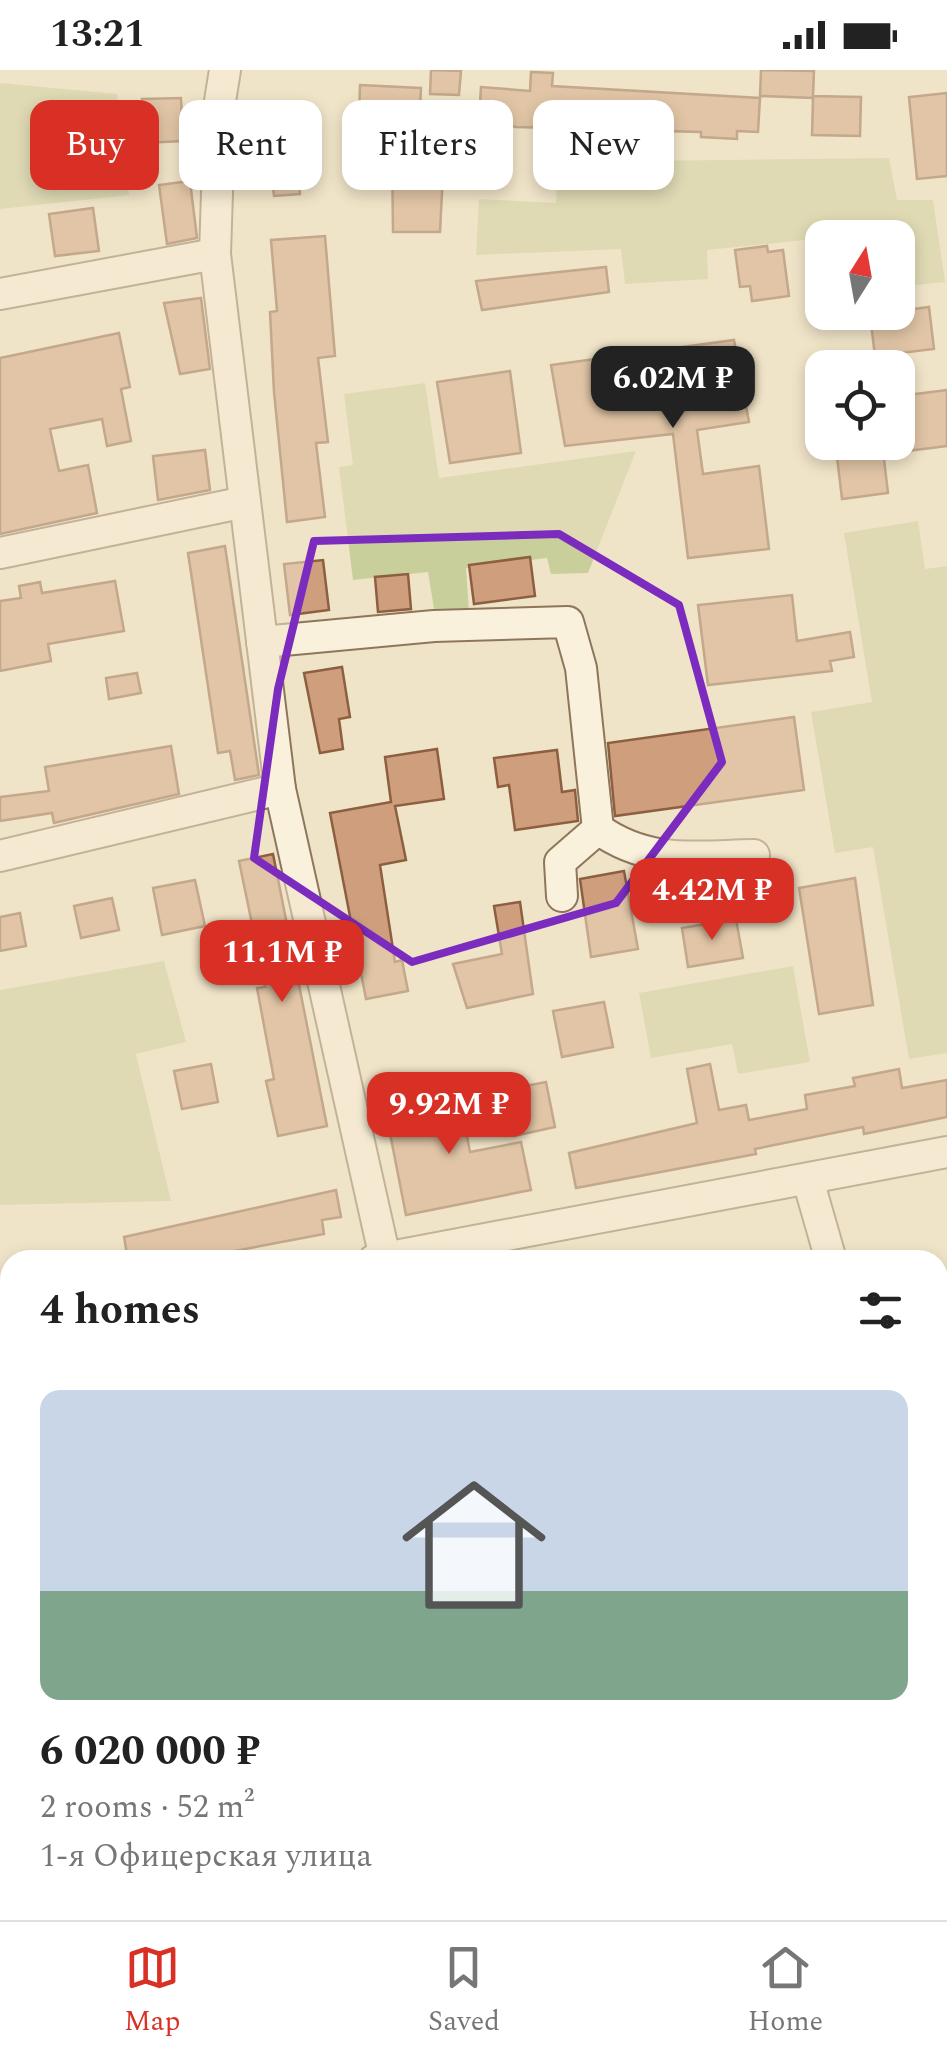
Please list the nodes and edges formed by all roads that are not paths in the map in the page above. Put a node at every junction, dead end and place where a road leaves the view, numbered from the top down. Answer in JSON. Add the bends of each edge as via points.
{"nodes":[{"id":1,"x":225,"y":70,"type":"edge"},
{"id":2,"x":215,"y":254,"type":"junction"},
{"id":3,"x":0,"y":294,"type":"edge"},
{"id":4,"x":244,"y":502,"type":"junction"},
{"id":5,"x":0,"y":554,"type":"edge"},
{"id":6,"x":262,"y":642,"type":"junction"},
{"id":7,"x":280,"y":789,"type":"junction"},
{"id":8,"x":598,"y":830,"type":"junction"},
{"id":9,"x":754,"y":855,"type":"dead end"},
{"id":10,"x":0,"y":856,"type":"edge"},
{"id":11,"x":562,"y":896,"type":"dead end"},
{"id":12,"x":947,"y":1152,"type":"edge"},
{"id":13,"x":808,"y":1180,"type":"junction"},
{"id":14,"x":378,"y":1250,"type":"edge"},
{"id":15,"x":454,"y":1250,"type":"edge"},
{"id":16,"x":828,"y":1250,"type":"edge"}],
"edges":[{"from":1,"to":2,"type":"street"},
{"from":2,"to":3,"type":"street"},
{"from":2,"to":4,"type":"street"},
{"from":4,"to":5,"type":"street"},
{"from":4,"to":6,"type":"street"},
{"from":6,"to":7,"type":"street"},
{"from":6,"to":8,"type":"street","via":[[568,622],[581,668]]},
{"from":7,"to":10,"type":"street"},
{"from":7,"to":14,"type":"street"},
{"from":8,"to":9,"type":"street","via":[[651,856]]},
{"from":8,"to":11,"type":"street","via":[[560,862]]},
{"from":12,"to":13,"type":"street"},
{"from":13,"to":15,"type":"street"},
{"from":13,"to":16,"type":"street"}]}
